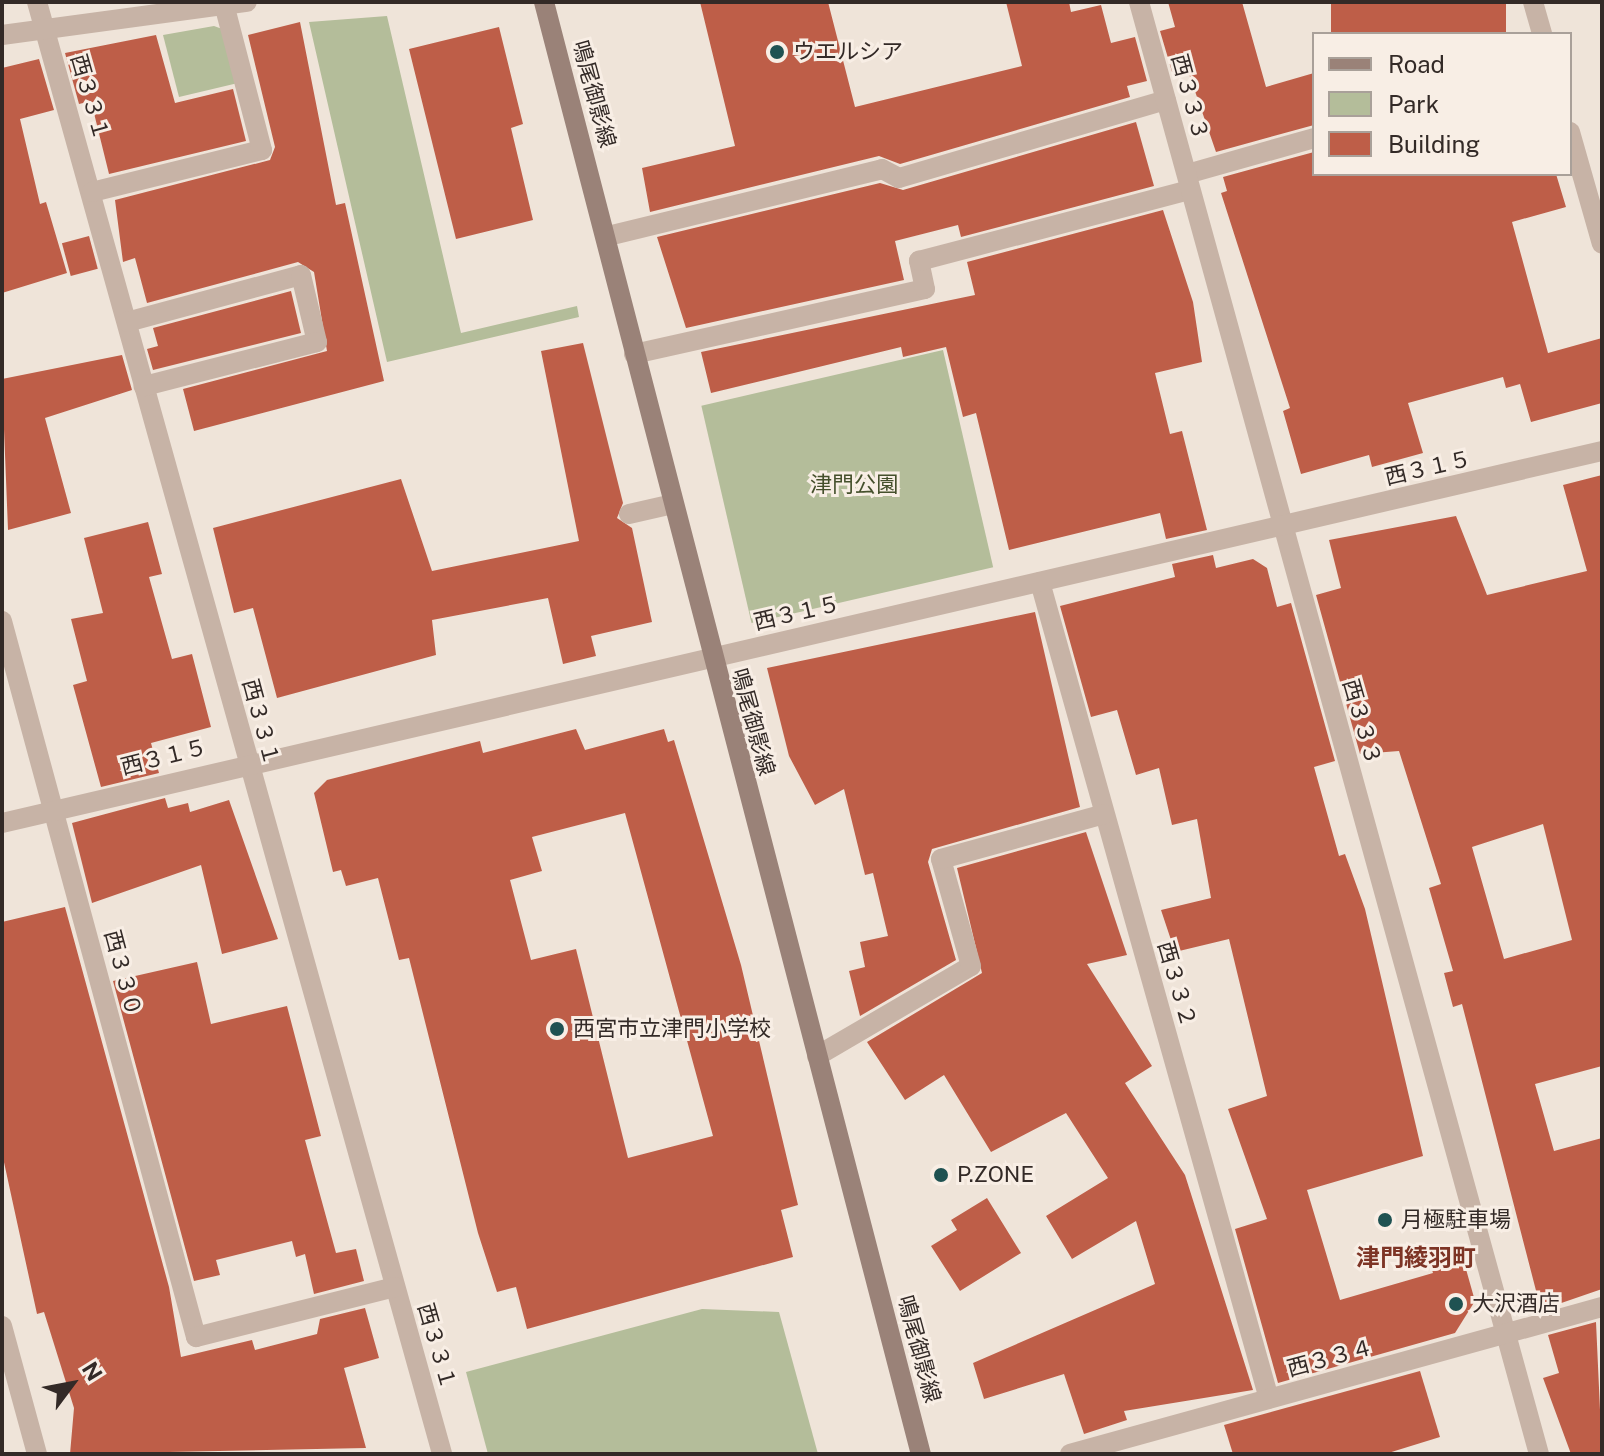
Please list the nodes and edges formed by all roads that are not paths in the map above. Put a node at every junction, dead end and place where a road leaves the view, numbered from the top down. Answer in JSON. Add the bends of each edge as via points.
{"nodes":[{"id":1,"x":37,"y":2,"type":"edge"},
{"id":2,"x":247,"y":2,"type":"edge"},
{"id":3,"x":544,"y":2,"type":"edge"},
{"id":4,"x":1139,"y":2,"type":"edge"},
{"id":5,"x":1533,"y":2,"type":"edge"},
{"id":6,"x":224,"y":4,"type":"junction"},
{"id":7,"x":45,"y":30,"type":"junction"},
{"id":8,"x":1541,"y":32,"type":"edge"},
{"id":9,"x":2,"y":35,"type":"edge"},
{"id":10,"x":1166,"y":100,"type":"junction"},
{"id":11,"x":1312,"y":139,"type":"edge"},
{"id":12,"x":1572,"y":139,"type":"edge"},
{"id":13,"x":1188,"y":182,"type":"junction"},
{"id":14,"x":92,"y":192,"type":"junction"},
{"id":15,"x":608,"y":236,"type":"junction"},
{"id":16,"x":1602,"y":244,"type":"edge"},
{"id":17,"x":127,"y":322,"type":"junction"},
{"id":18,"x":634,"y":354,"type":"junction"},
{"id":19,"x":144,"y":386,"type":"junction"},
{"id":20,"x":1602,"y":451,"type":"edge"},
{"id":21,"x":673,"y":504,"type":"junction"},
{"id":22,"x":629,"y":514,"type":"dead end"},
{"id":23,"x":1283,"y":527,"type":"junction"},
{"id":24,"x":1040,"y":582,"type":"junction"},
{"id":25,"x":2,"y":621,"type":"edge"},
{"id":26,"x":711,"y":657,"type":"junction"},
{"id":27,"x":246,"y":761,"type":"junction"},
{"id":28,"x":54,"y":810,"type":"junction"},
{"id":29,"x":1104,"y":814,"type":"junction"},
{"id":30,"x":2,"y":823,"type":"edge"},
{"id":31,"x":817,"y":1056,"type":"junction"},
{"id":32,"x":395,"y":1287,"type":"junction"},
{"id":33,"x":1602,"y":1307,"type":"edge"},
{"id":34,"x":2,"y":1326,"type":"edge"},
{"id":35,"x":1508,"y":1334,"type":"junction"},
{"id":36,"x":1269,"y":1399,"type":"junction"},
{"id":37,"x":37,"y":1454,"type":"edge"},
{"id":38,"x":442,"y":1454,"type":"edge"},
{"id":39,"x":921,"y":1454,"type":"edge"},
{"id":40,"x":1070,"y":1454,"type":"edge"},
{"id":41,"x":1539,"y":1454,"type":"edge"}],
"edges":[{"from":1,"to":7,"type":"street","name":"西３３１"},
{"from":2,"to":6,"type":"street"},
{"from":3,"to":15,"type":"street","name":"鳴尾御影線"},
{"from":4,"to":10,"type":"street","name":"西３３３"},
{"from":5,"to":8,"type":"street"},
{"from":6,"to":7,"type":"street"},
{"from":6,"to":14,"type":"street","via":[[262,150]]},
{"from":7,"to":9,"type":"street"},
{"from":7,"to":14,"type":"street","name":"西３３１"},
{"from":10,"to":13,"type":"street","name":"西３３３"},
{"from":10,"to":15,"type":"street","via":[[899,178],[882,169]]},
{"from":11,"to":13,"type":"street"},
{"from":12,"to":16,"type":"street"},
{"from":13,"to":18,"type":"street","via":[[919,261],[925,289]]},
{"from":13,"to":23,"type":"street","name":"西３３３"},
{"from":14,"to":17,"type":"street","name":"西３３１"},
{"from":15,"to":18,"type":"street","name":"鳴尾御影線"},
{"from":17,"to":19,"type":"street","name":"西３３１"},
{"from":17,"to":19,"type":"street","via":[[301,275],[317,342]]},
{"from":18,"to":21,"type":"street","name":"鳴尾御影線"},
{"from":19,"to":27,"type":"street","name":"西３３１"},
{"from":20,"to":23,"type":"street","name":"西３１５"},
{"from":21,"to":22,"type":"street"},
{"from":21,"to":26,"type":"street","name":"鳴尾御影線"},
{"from":23,"to":24,"type":"street","name":"西３１５"},
{"from":23,"to":35,"type":"street","name":"西３３３"},
{"from":24,"to":26,"type":"street","name":"西３１５"},
{"from":24,"to":29,"type":"street","name":"西３３２"},
{"from":25,"to":28,"type":"street","name":"西３３０"},
{"from":26,"to":27,"type":"street","name":"西３１５"},
{"from":26,"to":31,"type":"street","name":"鳴尾御影線"},
{"from":27,"to":28,"type":"street","name":"西３１５"},
{"from":27,"to":32,"type":"street","name":"西３３１"},
{"from":28,"to":30,"type":"street","name":"西３１５"},
{"from":28,"to":32,"type":"street","name":"西３３０","via":[[196,1337]]},
{"from":29,"to":31,"type":"street","via":[[941,859],[971,966]]},
{"from":29,"to":36,"type":"street","name":"西３３２"},
{"from":31,"to":39,"type":"street","name":"鳴尾御影線"},
{"from":32,"to":38,"type":"street","name":"西３３１"},
{"from":33,"to":35,"type":"street","name":"西３３４"},
{"from":34,"to":37,"type":"street"},
{"from":35,"to":36,"type":"street","name":"西３３４"},
{"from":35,"to":41,"type":"street","name":"西３３３"},
{"from":36,"to":40,"type":"street","name":"西３３４"}]}
